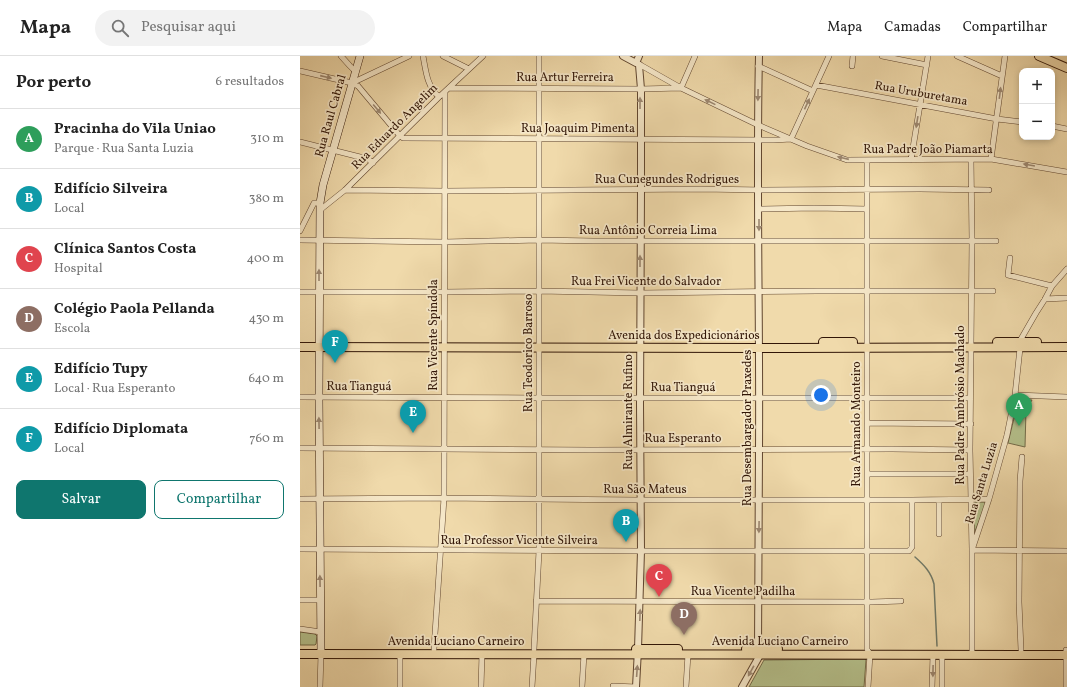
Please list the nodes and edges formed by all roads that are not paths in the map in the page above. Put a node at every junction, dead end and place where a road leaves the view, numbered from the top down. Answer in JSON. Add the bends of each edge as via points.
{"nodes":[{"id":1,"x":341,"y":56,"type":"edge"},
{"id":2,"x":360,"y":56,"type":"edge"},
{"id":3,"x":409,"y":56,"type":"edge"},
{"id":4,"x":423,"y":56,"type":"edge"},
{"id":5,"x":443,"y":56,"type":"edge"},
{"id":6,"x":483,"y":56,"type":"edge"},
{"id":7,"x":539,"y":56,"type":"edge"},
{"id":8,"x":623,"y":56,"type":"edge"},
{"id":9,"x":639,"y":56,"type":"edge"},
{"id":10,"x":695,"y":56,"type":"edge"},
{"id":11,"x":758,"y":56,"type":"edge"},
{"id":12,"x":829,"y":56,"type":"edge"},
{"id":13,"x":853,"y":56,"type":"edge"},
{"id":14,"x":882,"y":56,"type":"edge"},
{"id":15,"x":928,"y":56,"type":"edge"},
{"id":16,"x":956,"y":56,"type":"edge"},
{"id":17,"x":1005,"y":56,"type":"edge"},
{"id":18,"x":1039,"y":56,"type":"edge"},
{"id":19,"x":637,"y":64,"type":"junction"},
{"id":20,"x":927,"y":65,"type":"junction"},
{"id":21,"x":758,"y":66,"type":"junction"},
{"id":22,"x":852,"y":66,"type":"dead end"},
{"id":23,"x":1067,"y":68,"type":"edge"},
{"id":24,"x":469,"y":69,"type":"junction"},
{"id":25,"x":300,"y":71,"type":"edge"},
{"id":26,"x":355,"y":71,"type":"junction"},
{"id":27,"x":1002,"y":76,"type":"junction"},
{"id":28,"x":352,"y":83,"type":"junction"},
{"id":29,"x":816,"y":85,"type":"junction"},
{"id":30,"x":449,"y":88,"type":"junction"},
{"id":31,"x":539,"y":88,"type":"junction"},
{"id":32,"x":641,"y":88,"type":"junction"},
{"id":33,"x":681,"y":88,"type":"junction"},
{"id":34,"x":813,"y":90,"type":"junction"},
{"id":35,"x":445,"y":92,"type":"junction"},
{"id":36,"x":439,"y":97,"type":"junction"},
{"id":37,"x":920,"y":104,"type":"junction"},
{"id":38,"x":996,"y":119,"type":"junction"},
{"id":39,"x":1019,"y":122,"type":"edge"},
{"id":40,"x":758,"y":125,"type":"junction"},
{"id":41,"x":1055,"y":127,"type":"edge"},
{"id":42,"x":1067,"y":129,"type":"edge"},
{"id":43,"x":400,"y":136,"type":"junction"},
{"id":44,"x":445,"y":139,"type":"junction"},
{"id":45,"x":540,"y":139,"type":"junction"},
{"id":46,"x":640,"y":139,"type":"junction"},
{"id":47,"x":791,"y":139,"type":"junction"},
{"id":48,"x":757,"y":140,"type":"junction"},
{"id":49,"x":300,"y":142,"type":"edge"},
{"id":50,"x":332,"y":151,"type":"junction"},
{"id":51,"x":991,"y":159,"type":"junction"},
{"id":52,"x":867,"y":160,"type":"junction"},
{"id":53,"x":911,"y":160,"type":"junction"},
{"id":54,"x":971,"y":160,"type":"junction"},
{"id":55,"x":373,"y":163,"type":"junction"},
{"id":56,"x":1067,"y":172,"type":"edge"},
{"id":57,"x":867,"y":189,"type":"junction"},
{"id":58,"x":345,"y":190,"type":"junction"},
{"id":59,"x":539,"y":190,"type":"junction"},
{"id":60,"x":641,"y":190,"type":"junction"},
{"id":61,"x":758,"y":190,"type":"junction"},
{"id":62,"x":971,"y":190,"type":"junction"},
{"id":63,"x":989,"y":190,"type":"dead end"},
{"id":64,"x":444,"y":191,"type":"junction"},
{"id":65,"x":320,"y":203,"type":"junction"},
{"id":66,"x":759,"y":209,"type":"junction"},
{"id":67,"x":867,"y":209,"type":"junction"},
{"id":68,"x":320,"y":210,"type":"junction"},
{"id":69,"x":300,"y":231,"type":"edge"},
{"id":70,"x":300,"y":240,"type":"edge"},
{"id":71,"x":539,"y":240,"type":"junction"},
{"id":72,"x":320,"y":241,"type":"junction"},
{"id":73,"x":640,"y":241,"type":"junction"},
{"id":74,"x":758,"y":241,"type":"junction"},
{"id":75,"x":866,"y":241,"type":"junction"},
{"id":76,"x":972,"y":241,"type":"junction"},
{"id":77,"x":996,"y":241,"type":"dead end"},
{"id":78,"x":444,"y":242,"type":"junction"},
{"id":79,"x":1010,"y":258,"type":"dead end"},
{"id":80,"x":1067,"y":269,"type":"edge"},
{"id":81,"x":1052,"y":286,"type":"junction"},
{"id":82,"x":539,"y":291,"type":"junction"},
{"id":83,"x":971,"y":291,"type":"junction"},
{"id":84,"x":993,"y":291,"type":"dead end"},
{"id":85,"x":300,"y":292,"type":"edge"},
{"id":86,"x":319,"y":292,"type":"junction"},
{"id":87,"x":444,"y":292,"type":"junction"},
{"id":88,"x":758,"y":292,"type":"junction"},
{"id":89,"x":867,"y":292,"type":"junction"},
{"id":90,"x":640,"y":293,"type":"junction"},
{"id":91,"x":1067,"y":298,"type":"edge"},
{"id":92,"x":1045,"y":299,"type":"junction"},
{"id":93,"x":300,"y":342,"type":"edge"},
{"id":94,"x":1067,"y":342,"type":"edge"},
{"id":95,"x":319,"y":344,"type":"junction"},
{"id":96,"x":866,"y":344,"type":"junction"},
{"id":97,"x":1020,"y":344,"type":"junction"},
{"id":98,"x":444,"y":345,"type":"junction"},
{"id":99,"x":540,"y":345,"type":"junction"},
{"id":100,"x":640,"y":345,"type":"junction"},
{"id":101,"x":758,"y":345,"type":"junction"},
{"id":102,"x":971,"y":345,"type":"junction"},
{"id":103,"x":300,"y":347,"type":"edge"},
{"id":104,"x":1067,"y":347,"type":"edge"},
{"id":105,"x":1015,"y":395,"type":"junction"},
{"id":106,"x":300,"y":397,"type":"edge"},
{"id":107,"x":319,"y":397,"type":"junction"},
{"id":108,"x":1067,"y":397,"type":"edge"},
{"id":109,"x":444,"y":398,"type":"junction"},
{"id":110,"x":540,"y":398,"type":"junction"},
{"id":111,"x":640,"y":398,"type":"junction"},
{"id":112,"x":759,"y":398,"type":"junction"},
{"id":113,"x":866,"y":398,"type":"junction"},
{"id":114,"x":970,"y":398,"type":"junction"},
{"id":115,"x":867,"y":423,"type":"junction"},
{"id":116,"x":970,"y":424,"type":"junction"},
{"id":117,"x":300,"y":448,"type":"edge"},
{"id":118,"x":319,"y":448,"type":"junction"},
{"id":119,"x":444,"y":449,"type":"junction"},
{"id":120,"x":640,"y":449,"type":"junction"},
{"id":121,"x":759,"y":449,"type":"junction"},
{"id":122,"x":866,"y":449,"type":"junction"},
{"id":123,"x":539,"y":450,"type":"junction"},
{"id":124,"x":970,"y":450,"type":"junction"},
{"id":125,"x":1022,"y":457,"type":"dead end"},
{"id":126,"x":867,"y":474,"type":"junction"},
{"id":127,"x":970,"y":474,"type":"junction"},
{"id":128,"x":444,"y":498,"type":"junction"},
{"id":129,"x":300,"y":499,"type":"edge"},
{"id":130,"x":319,"y":499,"type":"junction"},
{"id":131,"x":989,"y":499,"type":"junction"},
{"id":132,"x":540,"y":500,"type":"junction"},
{"id":133,"x":640,"y":500,"type":"junction"},
{"id":134,"x":759,"y":500,"type":"junction"},
{"id":135,"x":867,"y":500,"type":"junction"},
{"id":136,"x":912,"y":500,"type":"junction"},
{"id":137,"x":939,"y":500,"type":"junction"},
{"id":138,"x":971,"y":500,"type":"junction"},
{"id":139,"x":939,"y":534,"type":"dead end"},
{"id":140,"x":300,"y":549,"type":"edge"},
{"id":141,"x":320,"y":549,"type":"junction"},
{"id":142,"x":440,"y":550,"type":"junction"},
{"id":143,"x":972,"y":550,"type":"junction"},
{"id":144,"x":1020,"y":550,"type":"junction"},
{"id":145,"x":539,"y":551,"type":"junction"},
{"id":146,"x":641,"y":551,"type":"junction"},
{"id":147,"x":758,"y":551,"type":"junction"},
{"id":148,"x":867,"y":551,"type":"junction"},
{"id":149,"x":1067,"y":551,"type":"edge"},
{"id":150,"x":300,"y":600,"type":"edge"},
{"id":151,"x":320,"y":600,"type":"junction"},
{"id":152,"x":536,"y":601,"type":"junction"},
{"id":153,"x":901,"y":601,"type":"dead end"},
{"id":154,"x":640,"y":602,"type":"junction"},
{"id":155,"x":758,"y":602,"type":"junction"},
{"id":156,"x":866,"y":602,"type":"junction"},
{"id":157,"x":300,"y":629,"type":"edge"},
{"id":158,"x":321,"y":632,"type":"junction"},
{"id":159,"x":300,"y":648,"type":"edge"},
{"id":160,"x":434,"y":649,"type":"junction"},
{"id":161,"x":972,"y":650,"type":"junction"},
{"id":162,"x":1020,"y":650,"type":"junction"},
{"id":163,"x":321,"y":651,"type":"junction"},
{"id":164,"x":534,"y":652,"type":"junction"},
{"id":165,"x":638,"y":652,"type":"junction"},
{"id":166,"x":717,"y":652,"type":"junction"},
{"id":167,"x":759,"y":652,"type":"junction"},
{"id":168,"x":868,"y":652,"type":"junction"},
{"id":169,"x":937,"y":653,"type":"junction"},
{"id":170,"x":1067,"y":653,"type":"edge"},
{"id":171,"x":300,"y":654,"type":"edge"},
{"id":172,"x":400,"y":654,"type":"junction"},
{"id":173,"x":482,"y":654,"type":"junction"},
{"id":174,"x":584,"y":654,"type":"junction"},
{"id":175,"x":688,"y":654,"type":"junction"},
{"id":176,"x":613,"y":686,"type":"dead end"},
{"id":177,"x":320,"y":687,"type":"edge"},
{"id":178,"x":400,"y":687,"type":"edge"},
{"id":179,"x":481,"y":687,"type":"edge"},
{"id":180,"x":532,"y":687,"type":"edge"},
{"id":181,"x":582,"y":687,"type":"edge"},
{"id":182,"x":636,"y":687,"type":"edge"},
{"id":183,"x":686,"y":687,"type":"edge"},
{"id":184,"x":742,"y":687,"type":"edge"},
{"id":185,"x":868,"y":687,"type":"edge"},
{"id":186,"x":932,"y":687,"type":"edge"},
{"id":187,"x":942,"y":687,"type":"edge"},
{"id":188,"x":1066,"y":687,"type":"edge"}],
"edges":[{"from":1,"to":26,"type":"street"},
{"from":2,"to":26,"type":"main road","name":"Rua Raul Cabral"},
{"from":3,"to":28,"type":"street"},
{"from":4,"to":36,"type":"street","via":[[429,85]]},
{"from":5,"to":24,"type":"street"},
{"from":6,"to":24,"type":"street","name":"Rua Eduardo Angelim"},
{"from":7,"to":31,"type":"street","name":"Rua Teodorico Barroso"},
{"from":8,"to":19,"type":"street"},
{"from":9,"to":19,"type":"street"},
{"from":10,"to":33,"type":"street"},
{"from":11,"to":21,"type":"street","name":"Rua Desembargador Praxedes"},
{"from":12,"to":29,"type":"street"},
{"from":13,"to":22,"type":"street"},
{"from":14,"to":20,"type":"street"},
{"from":15,"to":20,"type":"street"},
{"from":16,"to":27,"type":"street"},
{"from":17,"to":27,"type":"street"},
{"from":18,"to":23,"type":"main road"},
{"from":19,"to":32,"type":"street","name":"Rua Almirante Rufino"},
{"from":19,"to":33,"type":"street","name":"Rua Padre João Piamarta"},
{"from":20,"to":37,"type":"street"},
{"from":21,"to":34,"type":"street"},
{"from":21,"to":40,"type":"street","name":"Rua Desembargador Praxedes","one_way":true},
{"from":24,"to":30,"type":"street","name":"Rua Eduardo Angelim"},
{"from":25,"to":28,"type":"street","one_way":true},
{"from":26,"to":28,"type":"main road","name":"Rua Raul Cabral"},
{"from":38,"to":27,"type":"street","one_way":true},
{"from":28,"to":43,"type":"street","one_way":true,"via":[[358,86]]},
{"from":28,"to":50,"type":"main road","name":"Rua Raul Cabral"},
{"from":29,"to":34,"type":"street"},
{"from":29,"to":37,"type":"street","name":"Rua Uruburetama"},
{"from":30,"to":31,"type":"street","name":"Rua Artur Ferreira"},
{"from":30,"to":35,"type":"street","name":"Rua Eduardo Angelim"},
{"from":31,"to":32,"type":"street","name":"Rua Artur Ferreira"},
{"from":31,"to":45,"type":"street","name":"Rua Teodorico Barroso"},
{"from":32,"to":33,"type":"street","name":"Rua Artur Ferreira"},
{"from":46,"to":32,"type":"street","name":"Rua Almirante Rufino","one_way":true},
{"from":40,"to":33,"type":"street","name":"Rua Padre João Piamarta","one_way":true},
{"from":47,"to":34,"type":"street","one_way":true},
{"from":35,"to":36,"type":"street","name":"Rua Eduardo Angelim"},
{"from":35,"to":44,"type":"street","name":"Rua Vicente Spíndola"},
{"from":36,"to":43,"type":"street","name":"Rua Eduardo Angelim"},
{"from":37,"to":38,"type":"street","name":"Rua Uruburetama"},
{"from":37,"to":53,"type":"street","one_way":true},
{"from":38,"to":39,"type":"street","name":"Rua Uruburetama"},
{"from":38,"to":51,"type":"street"},
{"from":40,"to":47,"type":"street","name":"Rua Padre João Piamarta"},
{"from":40,"to":48,"type":"street","name":"Rua Desembargador Praxedes"},
{"from":41,"to":42,"type":"street"},
{"from":43,"to":44,"type":"street","name":"Rua Joaquim Pimenta","via":[[408,139]]},
{"from":43,"to":55,"type":"street","name":"Rua Eduardo Angelim"},
{"from":44,"to":45,"type":"street","name":"Rua Joaquim Pimenta"},
{"from":44,"to":64,"type":"street","name":"Rua Vicente Spíndola"},
{"from":45,"to":46,"type":"street","name":"Rua Joaquim Pimenta"},
{"from":45,"to":59,"type":"street","name":"Rua Teodorico Barroso"},
{"from":46,"to":48,"type":"street","name":"Rua Joaquim Pimenta"},
{"from":46,"to":60,"type":"street","name":"Rua Almirante Rufino"},
{"from":47,"to":48,"type":"street","name":"Rua Padre João Piamarta"},
{"from":52,"to":47,"type":"street","name":"Rua Padre João Piamarta","one_way":true,"via":[[847,160]]},
{"from":48,"to":61,"type":"street","name":"Rua Desembargador Praxedes"},
{"from":49,"to":50,"type":"street"},
{"from":50,"to":55,"type":"street","via":[[368,159]]},
{"from":50,"to":65,"type":"main road","name":"Rua Raul Cabral"},
{"from":51,"to":54,"type":"street","name":"Rua Padre João Piamarta"},
{"from":56,"to":51,"type":"street","name":"Rua Padre João Piamarta","one_way":true},
{"from":52,"to":53,"type":"street","name":"Rua Padre João Piamarta"},
{"from":52,"to":57,"type":"street","name":"Rua Armando Monteiro"},
{"from":53,"to":54,"type":"street","name":"Rua Padre João Piamarta"},
{"from":54,"to":62,"type":"street","name":"Rua Padre Ambrósio Machado"},
{"from":55,"to":58,"type":"street","name":"Rua Eduardo Angelim"},
{"from":57,"to":61,"type":"street","name":"Rua Cunegundes Rodrigues"},
{"from":57,"to":62,"type":"street","name":"Rua Cunegundes Rodrigues"},
{"from":57,"to":67,"type":"street","name":"Rua Armando Monteiro"},
{"from":58,"to":64,"type":"street","name":"Rua Cunegundes Rodrigues"},
{"from":58,"to":68,"type":"street","name":"Rua Eduardo Angelim"},
{"from":59,"to":60,"type":"street","name":"Rua Cunegundes Rodrigues"},
{"from":59,"to":64,"type":"street","name":"Rua Cunegundes Rodrigues"},
{"from":59,"to":71,"type":"street","name":"Rua Teodorico Barroso"},
{"from":60,"to":61,"type":"street","name":"Rua Cunegundes Rodrigues"},
{"from":60,"to":73,"type":"street","name":"Rua Almirante Rufino"},
{"from":61,"to":66,"type":"street","name":"Rua Desembargador Praxedes"},
{"from":62,"to":63,"type":"street","name":"Rua Cunegundes Rodrigues"},
{"from":62,"to":76,"type":"street","name":"Rua Padre Ambrósio Machado"},
{"from":64,"to":78,"type":"street","name":"Rua Vicente Spíndola"},
{"from":65,"to":68,"type":"main road","name":"Rua Raul Cabral"},
{"from":65,"to":69,"type":"street","via":[[314,203]]},
{"from":66,"to":67,"type":"street"},
{"from":66,"to":74,"type":"street","name":"Rua Desembargador Praxedes","one_way":true},
{"from":67,"to":75,"type":"street","name":"Rua Armando Monteiro"},
{"from":68,"to":72,"type":"main road","name":"Rua Raul Cabral"},
{"from":70,"to":72,"type":"street","name":"Rua Antônio Correia Lima"},
{"from":71,"to":73,"type":"street","name":"Rua Antônio Correia Lima"},
{"from":71,"to":78,"type":"street","name":"Rua Antônio Correia Lima"},
{"from":71,"to":82,"type":"street","name":"Rua Teodorico Barroso"},
{"from":72,"to":78,"type":"street","name":"Rua Antônio Correia Lima"},
{"from":86,"to":72,"type":"main road","name":"Rua Raul Cabral","one_way":true},
{"from":73,"to":74,"type":"street","name":"Rua Antônio Correia Lima"},
{"from":90,"to":73,"type":"street","name":"Rua Almirante Rufino","one_way":true},
{"from":74,"to":75,"type":"street","name":"Rua Antônio Correia Lima"},
{"from":74,"to":88,"type":"street","name":"Rua Desembargador Praxedes"},
{"from":75,"to":76,"type":"street","name":"Rua Antônio Correia Lima"},
{"from":75,"to":89,"type":"street","name":"Rua Armando Monteiro"},
{"from":76,"to":77,"type":"street","name":"Rua Antônio Correia Lima"},
{"from":76,"to":83,"type":"street","name":"Rua Padre Ambrósio Machado"},
{"from":78,"to":87,"type":"street","name":"Rua Vicente Spíndola"},
{"from":79,"to":81,"type":"street","via":[[1008,275]]},
{"from":80,"to":81,"type":"street","name":"Rua Santa Luzia"},
{"from":81,"to":92,"type":"street","name":"Rua Santa Luzia"},
{"from":82,"to":87,"type":"street","name":"Rua Frei Vicente do Salvador"},
{"from":82,"to":90,"type":"street","name":"Rua Frei Vicente do Salvador"},
{"from":82,"to":99,"type":"street","name":"Rua Teodorico Barroso"},
{"from":83,"to":84,"type":"street","name":"Rua Frei Vicente do Salvador"},
{"from":83,"to":89,"type":"street","name":"Rua Frei Vicente do Salvador"},
{"from":83,"to":102,"type":"street","name":"Rua Padre Ambrósio Machado"},
{"from":85,"to":86,"type":"street","name":"Rua Frei Vicente do Salvador"},
{"from":86,"to":87,"type":"street","name":"Rua Frei Vicente do Salvador"},
{"from":86,"to":95,"type":"main road","name":"Rua Raul Cabral"},
{"from":87,"to":98,"type":"street","name":"Rua Vicente Spíndola"},
{"from":88,"to":89,"type":"street","name":"Rua Frei Vicente do Salvador"},
{"from":88,"to":90,"type":"street","name":"Rua Frei Vicente do Salvador"},
{"from":88,"to":101,"type":"street","name":"Rua Desembargador Praxedes"},
{"from":89,"to":96,"type":"street","name":"Rua Armando Monteiro"},
{"from":90,"to":100,"type":"street","name":"Rua Almirante Rufino"},
{"from":91,"to":92,"type":"street"},
{"from":92,"to":97,"type":"street","name":"Rua Santa Luzia"},
{"from":93,"to":95,"type":"main road","name":"Avenida dos Expedicionários"},
{"from":94,"to":97,"type":"main road","name":"Avenida dos Expedicionários"},
{"from":95,"to":98,"type":"main road","name":"Avenida dos Expedicionários"},
{"from":95,"to":103,"type":"main road","name":"Avenida dos Expedicionários"},
{"from":95,"to":107,"type":"main road","name":"Rua Raul Cabral"},
{"from":96,"to":101,"type":"main road","name":"Avenida dos Expedicionários"},
{"from":96,"to":102,"type":"main road","name":"Avenida dos Expedicionários"},
{"from":96,"to":113,"type":"street","name":"Rua Armando Monteiro"},
{"from":97,"to":102,"type":"main road","name":"Avenida dos Expedicionários"},
{"from":97,"to":104,"type":"main road","name":"Avenida dos Expedicionários"},
{"from":97,"to":105,"type":"street","name":"Rua Santa Luzia"},
{"from":98,"to":99,"type":"main road","name":"Avenida dos Expedicionários"},
{"from":98,"to":109,"type":"street","name":"Rua Vicente Spíndola"},
{"from":99,"to":100,"type":"main road","name":"Avenida dos Expedicionários"},
{"from":99,"to":110,"type":"street","name":"Rua Teodorico Barroso"},
{"from":100,"to":101,"type":"main road","name":"Avenida dos Expedicionários"},
{"from":100,"to":111,"type":"street","name":"Rua Almirante Rufino"},
{"from":101,"to":112,"type":"street","name":"Rua Desembargador Praxedes"},
{"from":102,"to":114,"type":"street","name":"Rua Padre Ambrósio Machado"},
{"from":105,"to":108,"type":"street"},
{"from":105,"to":131,"type":"street","name":"Rua Santa Luzia"},
{"from":106,"to":107,"type":"street","name":"Rua Tianguá"},
{"from":107,"to":109,"type":"street","name":"Rua Tianguá"},
{"from":118,"to":107,"type":"main road","name":"Rua Raul Cabral","one_way":true},
{"from":109,"to":110,"type":"street","name":"Rua Tianguá"},
{"from":109,"to":119,"type":"street","name":"Rua Vicente Spíndola"},
{"from":110,"to":111,"type":"street","name":"Rua Tianguá"},
{"from":110,"to":123,"type":"street","name":"Rua Teodorico Barroso"},
{"from":111,"to":112,"type":"street","name":"Rua Tianguá"},
{"from":111,"to":120,"type":"street","name":"Rua Almirante Rufino"},
{"from":112,"to":113,"type":"street","name":"Rua Tianguá"},
{"from":112,"to":121,"type":"street","name":"Rua Desembargador Praxedes"},
{"from":113,"to":114,"type":"street","name":"Rua Tianguá"},
{"from":113,"to":115,"type":"street","name":"Rua Armando Monteiro"},
{"from":114,"to":116,"type":"street","name":"Rua Padre Ambrósio Machado"},
{"from":115,"to":116,"type":"street"},
{"from":115,"to":122,"type":"street","name":"Rua Armando Monteiro"},
{"from":116,"to":124,"type":"street","name":"Rua Padre Ambrósio Machado"},
{"from":117,"to":118,"type":"street","name":"Rua Esperanto"},
{"from":118,"to":119,"type":"street","name":"Rua Esperanto"},
{"from":118,"to":130,"type":"main road","name":"Rua Raul Cabral"},
{"from":119,"to":123,"type":"street","name":"Rua Esperanto"},
{"from":119,"to":128,"type":"street","name":"Rua Vicente Spíndola"},
{"from":120,"to":121,"type":"street","name":"Rua Esperanto"},
{"from":120,"to":123,"type":"street","name":"Rua Esperanto"},
{"from":120,"to":133,"type":"street","name":"Rua Almirante Rufino"},
{"from":121,"to":122,"type":"street","name":"Rua Esperanto"},
{"from":121,"to":134,"type":"street","name":"Rua Desembargador Praxedes"},
{"from":122,"to":124,"type":"street","name":"Rua Esperanto"},
{"from":122,"to":126,"type":"street","name":"Rua Armando Monteiro"},
{"from":123,"to":132,"type":"street","name":"Rua Teodorico Barroso"},
{"from":124,"to":127,"type":"street","name":"Rua Padre Ambrósio Machado"},
{"from":125,"to":144,"type":"street"},
{"from":126,"to":127,"type":"street"},
{"from":126,"to":135,"type":"street","name":"Rua Armando Monteiro"},
{"from":127,"to":138,"type":"street","name":"Rua Padre Ambrósio Machado"},
{"from":128,"to":130,"type":"street","name":"Rua São Mateus"},
{"from":128,"to":132,"type":"street","name":"Rua São Mateus"},
{"from":128,"to":142,"type":"street","name":"Rua Vicente Spíndola"},
{"from":129,"to":130,"type":"street","name":"Rua São Mateus"},
{"from":130,"to":141,"type":"main road","name":"Rua Raul Cabral"},
{"from":131,"to":138,"type":"street","name":"Rua São Mateus"},
{"from":131,"to":143,"type":"street","name":"Rua Santa Luzia"},
{"from":132,"to":133,"type":"street","name":"Rua São Mateus"},
{"from":132,"to":145,"type":"street","name":"Rua Teodorico Barroso"},
{"from":133,"to":134,"type":"street","name":"Rua São Mateus"},
{"from":133,"to":146,"type":"street","name":"Rua Almirante Rufino"},
{"from":134,"to":135,"type":"street","name":"Rua São Mateus"},
{"from":134,"to":147,"type":"street","name":"Rua Desembargador Praxedes","one_way":true},
{"from":135,"to":136,"type":"street","name":"Rua São Mateus"},
{"from":135,"to":148,"type":"street","name":"Rua Armando Monteiro"},
{"from":136,"to":137,"type":"street","name":"Rua São Mateus"},
{"from":136,"to":148,"type":"street","name":"Rua Professor Vicente Silveira","via":[[912,547],[909,551]]},
{"from":137,"to":138,"type":"street","name":"Rua São Mateus"},
{"from":137,"to":139,"type":"street"},
{"from":138,"to":143,"type":"street","name":"Rua Padre Ambrósio Machado"},
{"from":140,"to":141,"type":"street","name":"Rua Professor Vicente Silveira"},
{"from":141,"to":142,"type":"street","name":"Rua Professor Vicente Silveira"},
{"from":151,"to":141,"type":"main road","name":"Rua Raul Cabral","one_way":true},
{"from":142,"to":145,"type":"street","name":"Rua Professor Vicente Silveira"},
{"from":142,"to":160,"type":"street","name":"Rua Vicente Spíndola"},
{"from":143,"to":144,"type":"street"},
{"from":143,"to":161,"type":"street","name":"Rua Padre Ambrósio Machado"},
{"from":144,"to":149,"type":"street"},
{"from":144,"to":162,"type":"street"},
{"from":145,"to":146,"type":"street","name":"Rua Professor Vicente Silveira"},
{"from":145,"to":152,"type":"street","name":"Rua Teodorico Barroso"},
{"from":146,"to":147,"type":"street","name":"Rua Professor Vicente Silveira"},
{"from":146,"to":154,"type":"street","name":"Rua Almirante Rufino"},
{"from":147,"to":148,"type":"street","name":"Rua Professor Vicente Silveira"},
{"from":147,"to":155,"type":"street","name":"Rua Desembargador Praxedes"},
{"from":148,"to":156,"type":"street","name":"Rua Armando Monteiro"},
{"from":150,"to":151,"type":"street"},
{"from":151,"to":158,"type":"main road","name":"Rua Raul Cabral"},
{"from":152,"to":154,"type":"street","name":"Rua Vicente Padilha"},
{"from":152,"to":164,"type":"street","name":"Rua Teodorico Barroso"},
{"from":153,"to":156,"type":"street","name":"Rua Vicente Padilha"},
{"from":154,"to":155,"type":"street","name":"Rua Vicente Padilha"},
{"from":165,"to":154,"type":"street","name":"Rua Almirante Rufino","one_way":true},
{"from":155,"to":156,"type":"street","name":"Rua Vicente Padilha"},
{"from":155,"to":167,"type":"street","name":"Rua Desembargador Praxedes"},
{"from":156,"to":168,"type":"street","name":"Rua Armando Monteiro"},
{"from":157,"to":158,"type":"street"},
{"from":158,"to":163,"type":"main road","name":"Rua Raul Cabral"},
{"from":159,"to":163,"type":"main road","name":"Avenida Luciano Carneiro"},
{"from":160,"to":163,"type":"main road","name":"Avenida Luciano Carneiro"},
{"from":160,"to":164,"type":"main road","name":"Avenida Luciano Carneiro"},
{"from":161,"to":162,"type":"main road","name":"Avenida Luciano Carneiro"},
{"from":161,"to":169,"type":"main road","name":"Avenida Luciano Carneiro"},
{"from":162,"to":170,"type":"main road","name":"Avenida Luciano Carneiro"},
{"from":163,"to":171,"type":"main road","name":"Avenida Luciano Carneiro"},
{"from":163,"to":172,"type":"main road","name":"Avenida Luciano Carneiro"},
{"from":163,"to":177,"type":"street","name":"Rua Raul Cabral"},
{"from":164,"to":165,"type":"main road","name":"Avenida Luciano Carneiro"},
{"from":164,"to":173,"type":"main road","name":"Avenida Luciano Carneiro"},
{"from":164,"to":174,"type":"main road","name":"Avenida Luciano Carneiro"},
{"from":164,"to":180,"type":"street","name":"Rua Teodorico Barroso"},
{"from":165,"to":166,"type":"main road","name":"Avenida Luciano Carneiro"},
{"from":165,"to":174,"type":"main road","name":"Avenida Luciano Carneiro"},
{"from":165,"to":175,"type":"main road","name":"Avenida Luciano Carneiro"},
{"from":182,"to":165,"type":"street","name":"Rua Almirante Rufino","one_way":true},
{"from":166,"to":167,"type":"main road","name":"Avenida Luciano Carneiro"},
{"from":166,"to":175,"type":"main road","name":"Avenida Luciano Carneiro"},
{"from":167,"to":168,"type":"main road","name":"Avenida Luciano Carneiro"},
{"from":167,"to":184,"type":"street","one_way":true},
{"from":168,"to":169,"type":"main road","name":"Avenida Luciano Carneiro"},
{"from":168,"to":185,"type":"street","name":"Rua Armando Monteiro"},
{"from":169,"to":170,"type":"main road","name":"Avenida Luciano Carneiro"},
{"from":169,"to":186,"type":"street","one_way":true},
{"from":169,"to":187,"type":"street"},
{"from":170,"to":188,"type":"street"},
{"from":172,"to":173,"type":"main road","name":"Avenida Luciano Carneiro"},
{"from":172,"to":178,"type":"street"},
{"from":173,"to":179,"type":"street"},
{"from":174,"to":181,"type":"street"},
{"from":175,"to":183,"type":"street"},
{"from":176,"to":182,"type":"street"}]}
